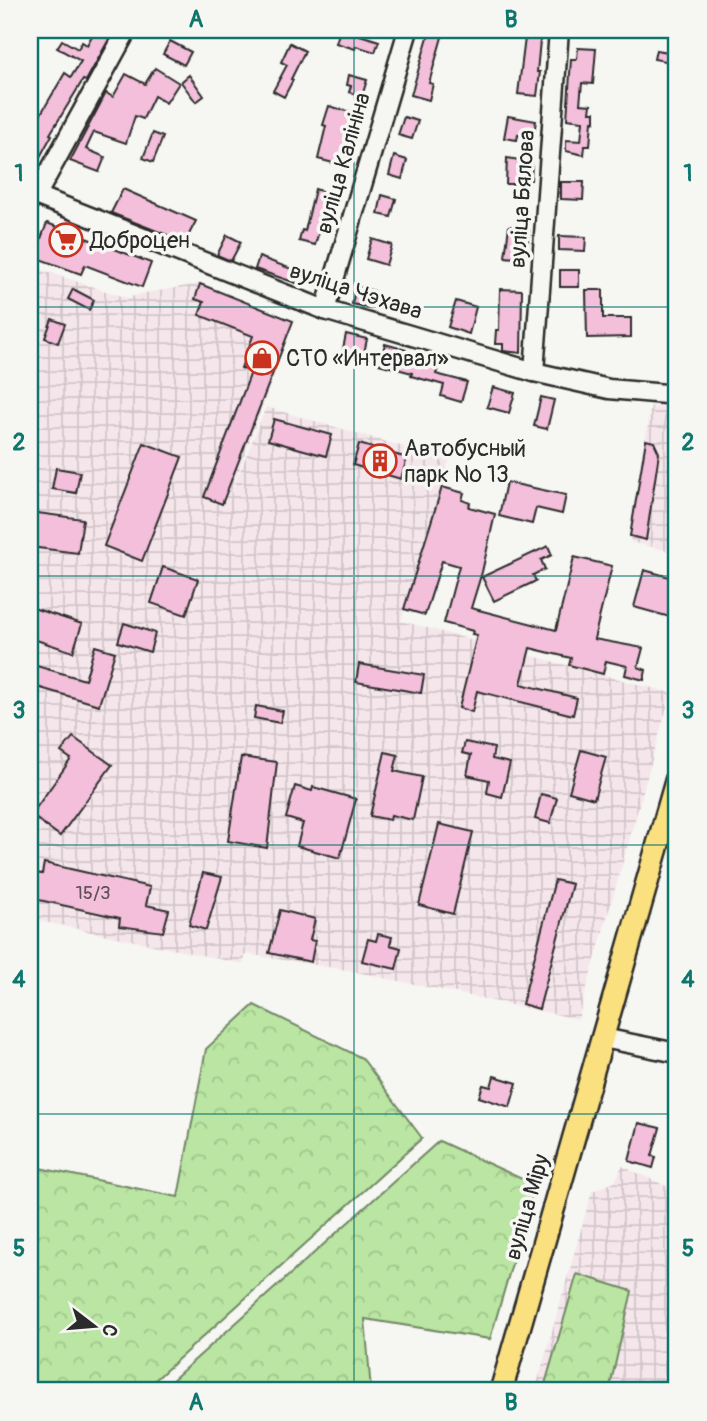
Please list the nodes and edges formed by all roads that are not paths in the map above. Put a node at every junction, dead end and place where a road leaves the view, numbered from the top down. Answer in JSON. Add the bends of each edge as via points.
{"nodes":[{"id":1,"x":127,"y":30,"type":"edge"},
{"id":2,"x":408,"y":30,"type":"edge"},
{"id":3,"x":559,"y":30,"type":"edge"},
{"id":4,"x":33,"y":194,"type":"edge"},
{"id":5,"x":325,"y":310,"type":"junction"},
{"id":6,"x":534,"y":372,"type":"junction"},
{"id":7,"x":677,"y":395,"type":"edge"},
{"id":8,"x":677,"y":778,"type":"edge"},
{"id":9,"x":603,"y":1038,"type":"junction"},
{"id":10,"x":677,"y":1053,"type":"edge"},
{"id":11,"x":501,"y":1391,"type":"edge"}],
"edges":[{"from":1,"to":4,"type":"street"},
{"from":2,"to":5,"type":"street","name":"вуліца Калініна"},
{"from":3,"to":6,"type":"street","name":"вуліца Бялова"},
{"from":4,"to":5,"type":"street","name":"вуліца Чэхава"},
{"from":5,"to":6,"type":"street","name":"вуліца Чэхава"},
{"from":6,"to":7,"type":"street","name":"вуліца Чэхава","via":[[609,389]]},
{"from":8,"to":9,"type":"main road","name":"вуліца Міру"},
{"from":9,"to":10,"type":"street"},
{"from":9,"to":11,"type":"main road","name":"вуліца Міру"}]}
